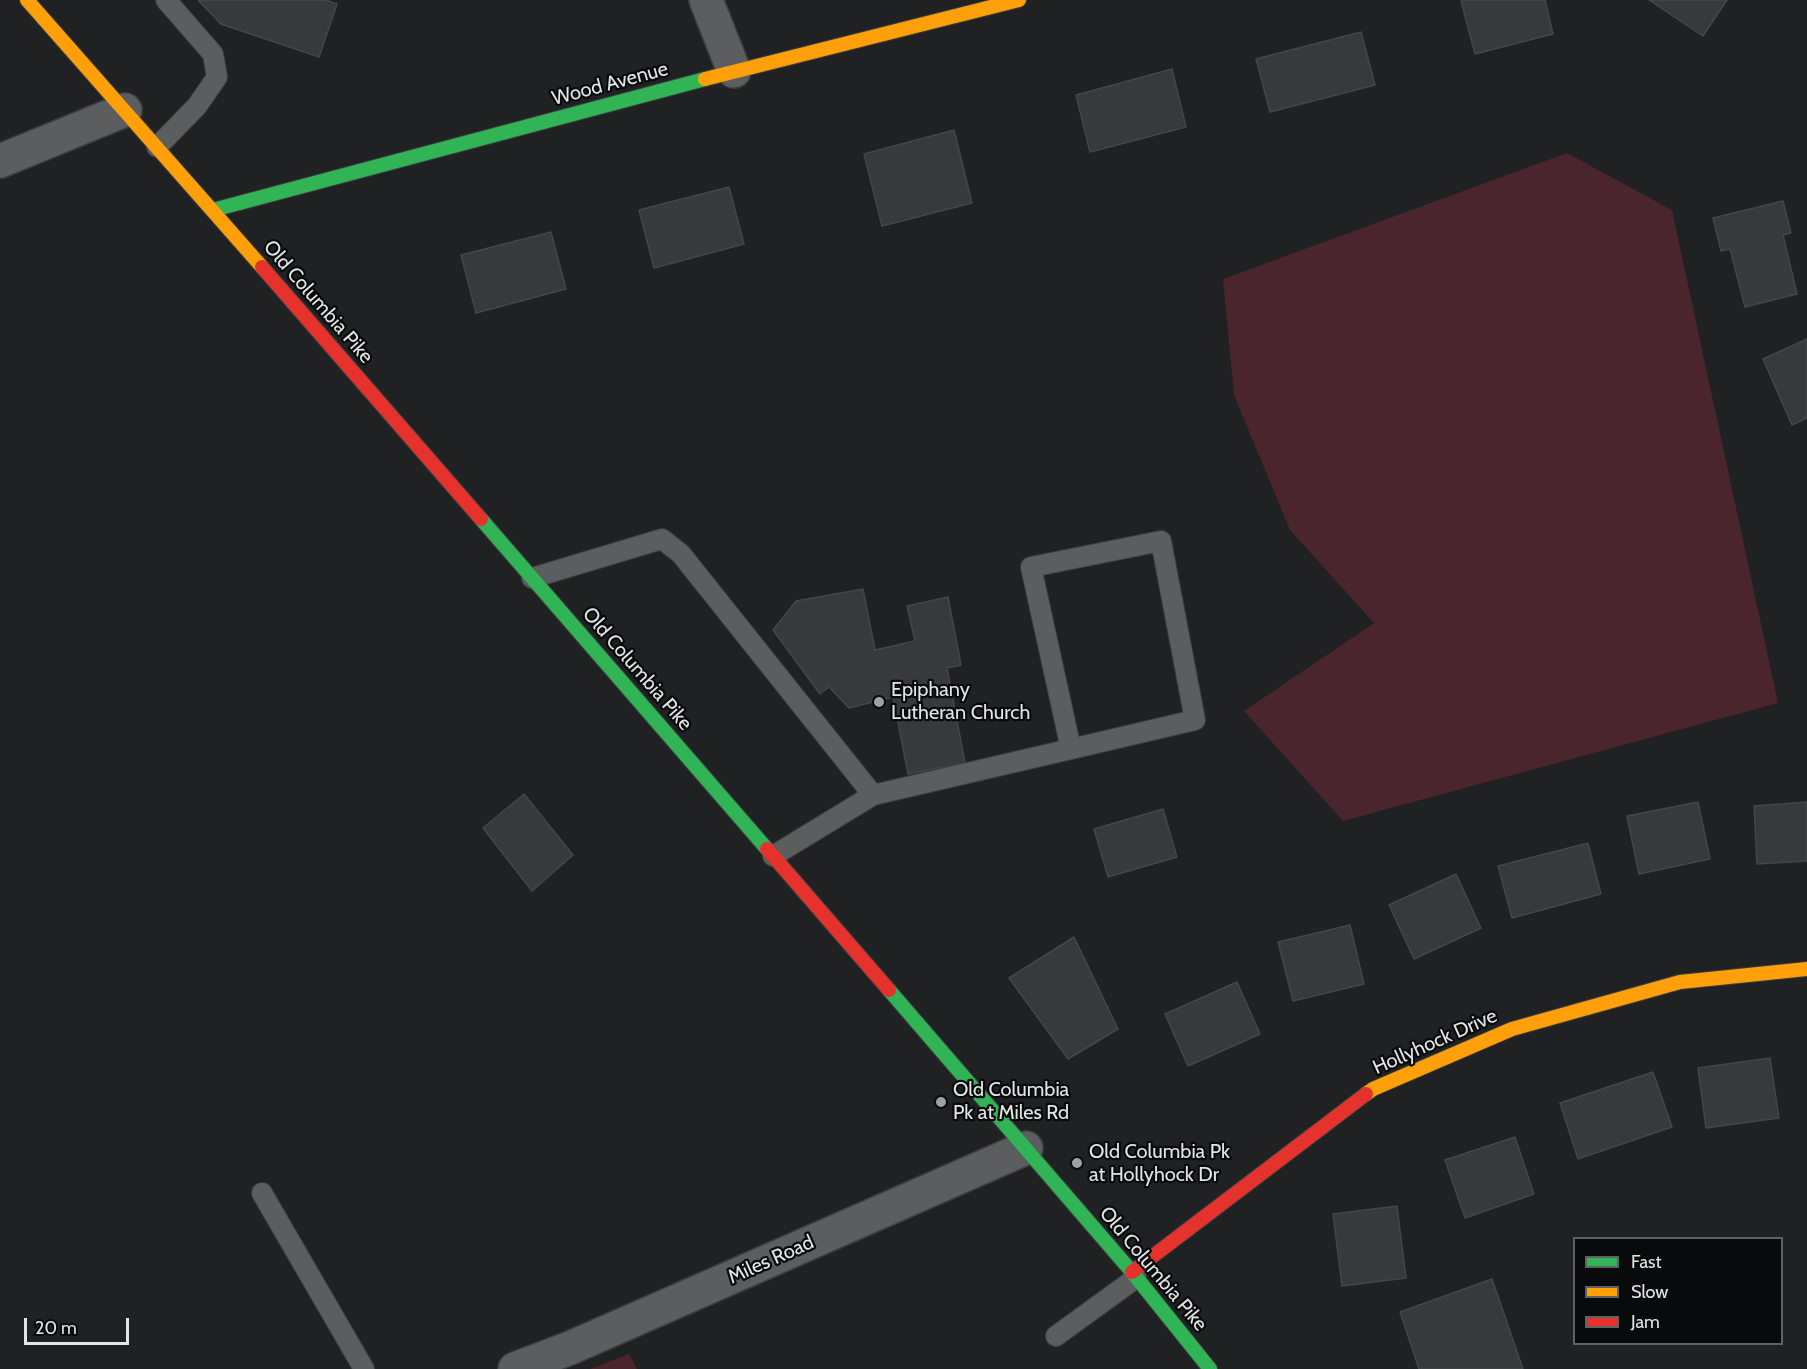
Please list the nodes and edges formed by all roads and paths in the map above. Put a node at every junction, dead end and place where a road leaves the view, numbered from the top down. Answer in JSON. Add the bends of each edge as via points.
{"nodes":[{"id":1,"x":27,"y":0,"type":"edge"},
{"id":2,"x":166,"y":0,"type":"edge"},
{"id":3,"x":706,"y":0,"type":"edge"},
{"id":4,"x":1019,"y":0,"type":"edge"},
{"id":5,"x":734,"y":71,"type":"junction"},
{"id":6,"x":125,"y":110,"type":"junction"},
{"id":7,"x":157,"y":147,"type":"junction"},
{"id":8,"x":0,"y":160,"type":"edge"},
{"id":9,"x":213,"y":210,"type":"junction"},
{"id":10,"x":532,"y":578,"type":"junction"},
{"id":11,"x":1071,"y":749,"type":"junction"},
{"id":12,"x":873,"y":795,"type":"junction"},
{"id":13,"x":773,"y":856,"type":"junction"},
{"id":14,"x":1807,"y":969,"type":"edge"},
{"id":15,"x":1026,"y":1148,"type":"junction"},
{"id":16,"x":262,"y":1193,"type":"dead end"},
{"id":17,"x":1134,"y":1275,"type":"junction"},
{"id":18,"x":1056,"y":1336,"type":"dead end"},
{"id":19,"x":364,"y":1369,"type":"edge"},
{"id":20,"x":515,"y":1369,"type":"edge"},
{"id":21,"x":1210,"y":1369,"type":"edge"}],
"edges":[{"from":1,"to":6,"type":"main road","name":"Old Columbia Pike"},
{"from":2,"to":7,"type":"lane","via":[[213,54],[217,77],[197,106]]},
{"from":3,"to":5,"type":"street"},
{"from":4,"to":5,"type":"main road","name":"Wood Avenue"},
{"from":5,"to":9,"type":"main road","name":"Wood Avenue"},
{"from":6,"to":7,"type":"main road","name":"Old Columbia Pike"},
{"from":6,"to":8,"type":"street"},
{"from":7,"to":9,"type":"main road","name":"Old Columbia Pike"},
{"from":9,"to":10,"type":"main road","name":"Old Columbia Pike"},
{"from":10,"to":12,"type":"lane","via":[[662,539],[681,554]]},
{"from":10,"to":13,"type":"main road","name":"Old Columbia Pike"},
{"from":11,"to":11,"type":"lane","via":[[1195,720],[1161,540],[1030,567]]},
{"from":11,"to":12,"type":"lane"},
{"from":12,"to":13,"type":"lane"},
{"from":13,"to":15,"type":"main road","name":"Old Columbia Pike"},
{"from":14,"to":17,"type":"main road","name":"Hollyhock Drive","via":[[1680,982],[1512,1029],[1373,1089]]},
{"from":15,"to":17,"type":"main road","name":"Old Columbia Pike"},
{"from":15,"to":20,"type":"street","name":"Miles Road"},
{"from":16,"to":19,"type":"lane"},
{"from":17,"to":18,"type":"lane"},
{"from":17,"to":21,"type":"main road","name":"Old Columbia Pike"}]}
